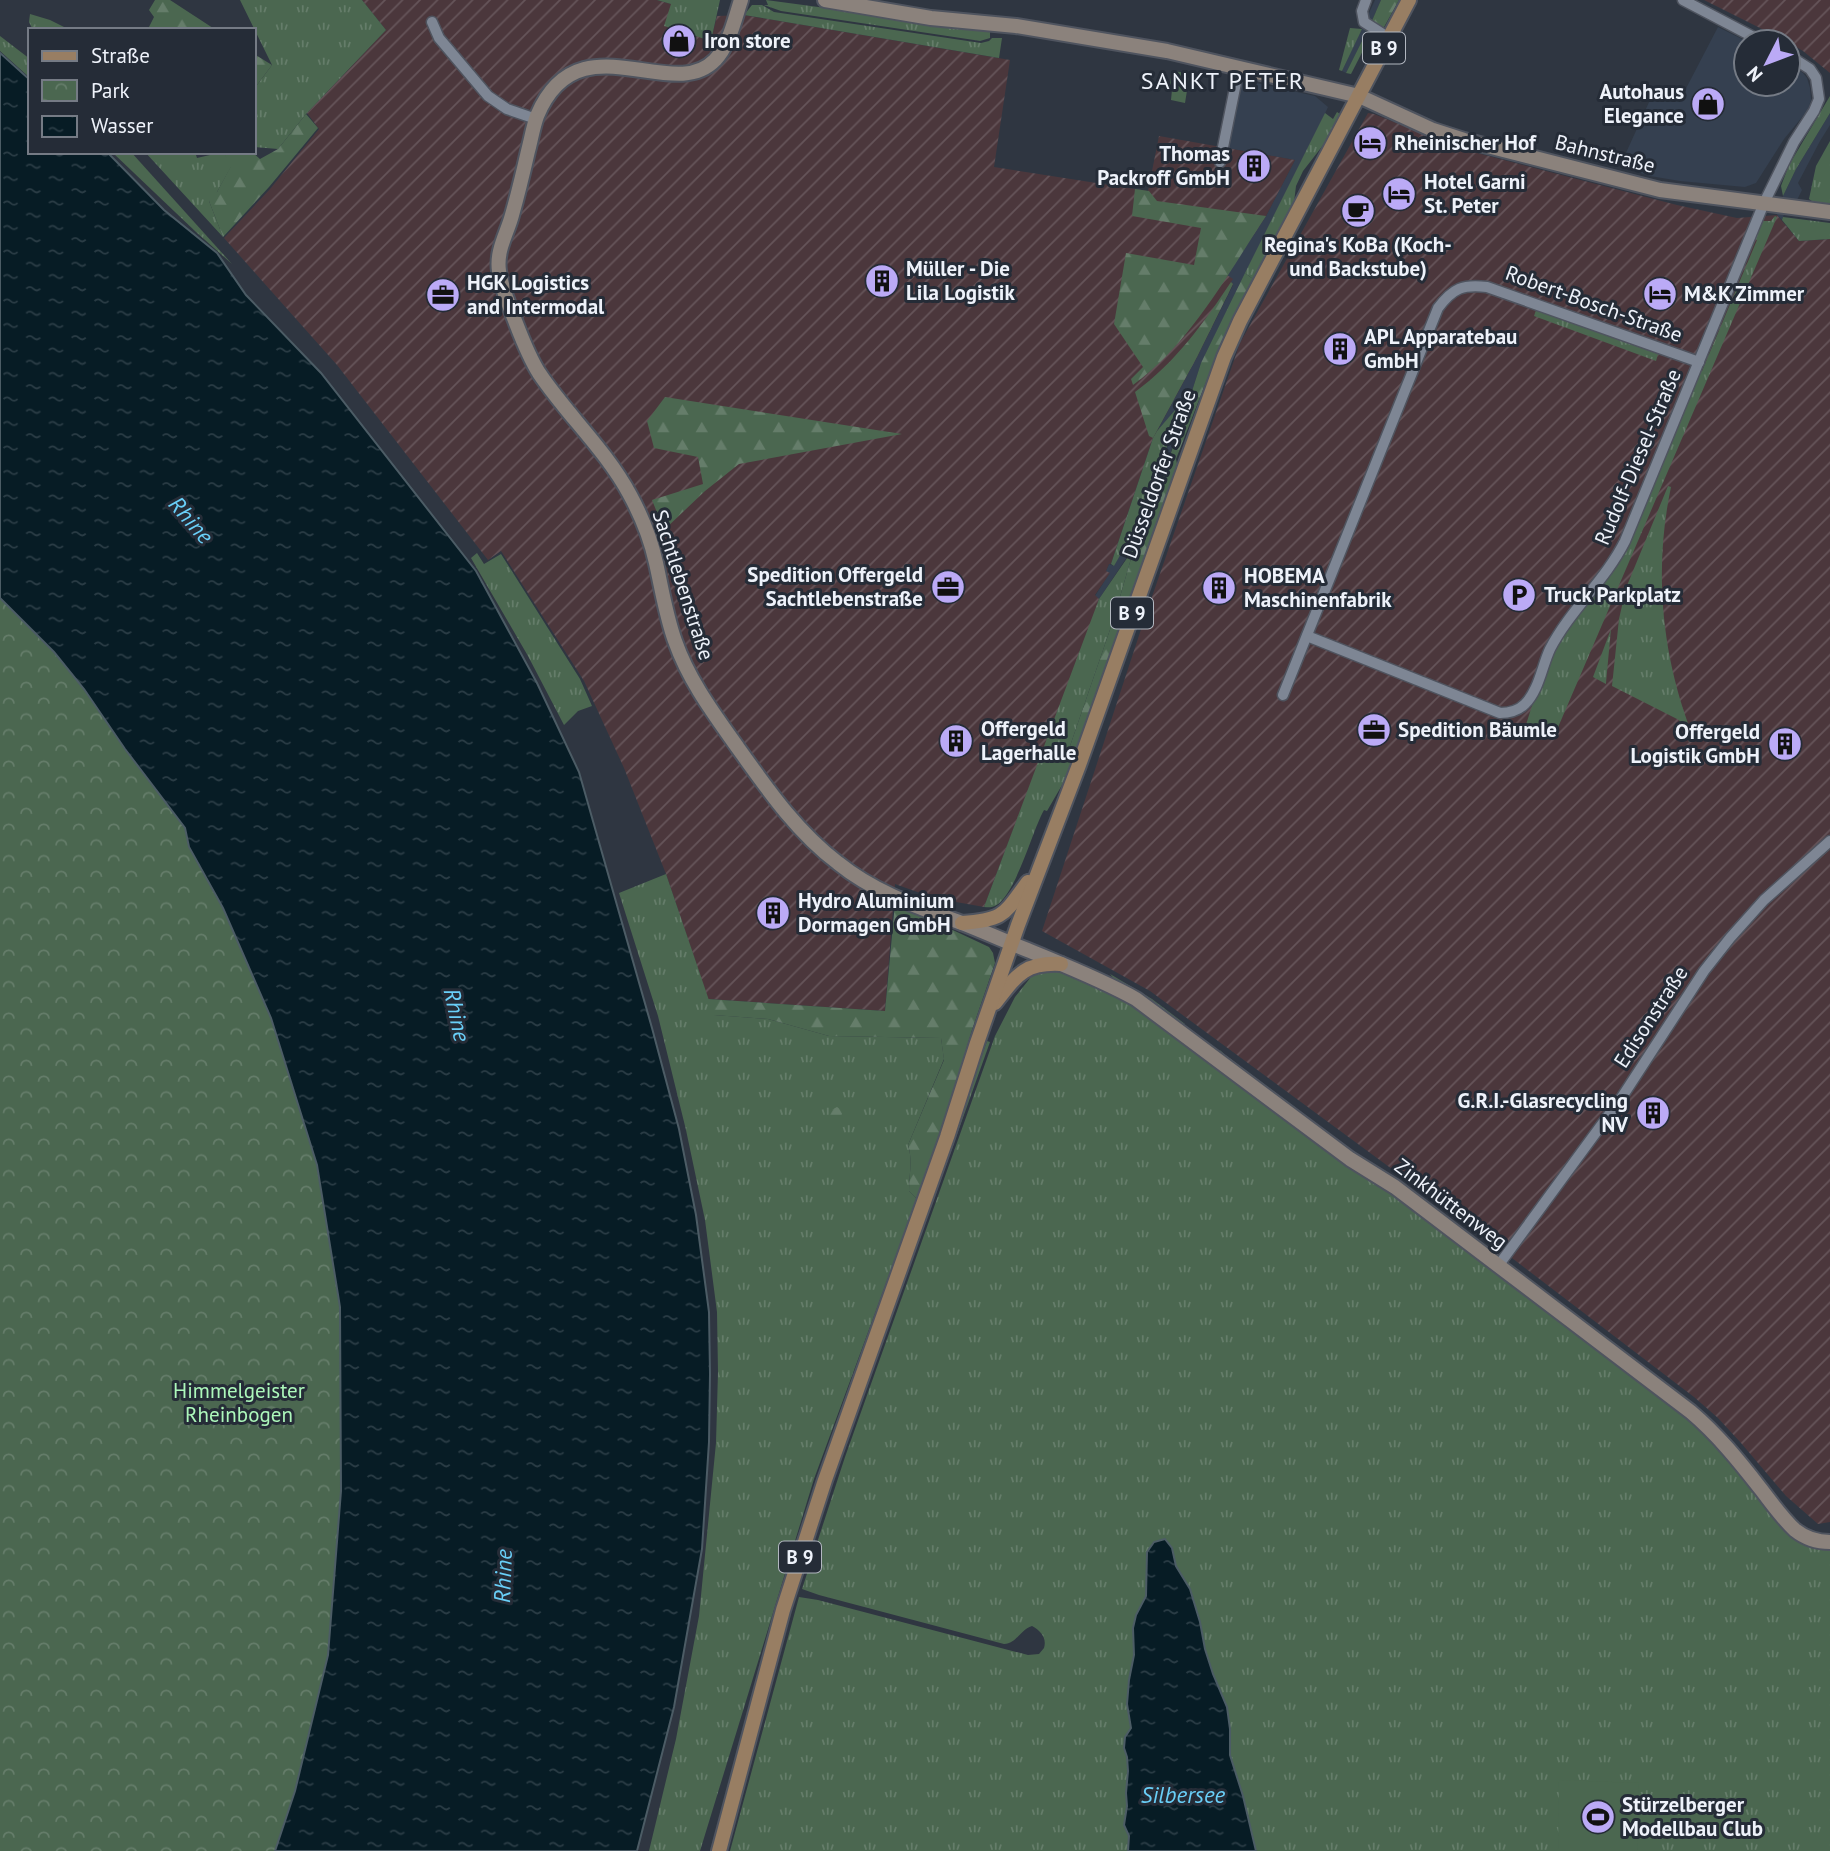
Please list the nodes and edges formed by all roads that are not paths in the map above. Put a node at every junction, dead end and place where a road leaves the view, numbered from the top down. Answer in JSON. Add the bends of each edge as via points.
{"nodes":[{"id":1,"x":730,"y":0,"type":"edge"},
{"id":2,"x":741,"y":0,"type":"edge"},
{"id":3,"x":825,"y":0,"type":"edge"},
{"id":4,"x":1366,"y":0,"type":"edge"},
{"id":5,"x":1409,"y":0,"type":"edge"},
{"id":6,"x":1682,"y":0,"type":"edge"},
{"id":7,"x":432,"y":22,"type":"dead end"},
{"id":8,"x":1736,"y":28,"type":"edge"},
{"id":9,"x":1390,"y":38,"type":"junction"},
{"id":10,"x":727,"y":39,"type":"junction"},
{"id":11,"x":1802,"y":64,"type":"edge"},
{"id":12,"x":1239,"y":68,"type":"junction"},
{"id":13,"x":1359,"y":96,"type":"junction"},
{"id":14,"x":536,"y":120,"type":"junction"},
{"id":15,"x":1220,"y":162,"type":"dead end"},
{"id":16,"x":1764,"y":204,"type":"junction"},
{"id":17,"x":1830,"y":212,"type":"edge"},
{"id":18,"x":1699,"y":362,"type":"junction"},
{"id":19,"x":1307,"y":636,"type":"junction"},
{"id":20,"x":1283,"y":695,"type":"dead end"},
{"id":21,"x":1830,"y":841,"type":"edge"},
{"id":22,"x":1040,"y":867,"type":"junction"},
{"id":23,"x":962,"y":923,"type":"junction"},
{"id":24,"x":1012,"y":944,"type":"junction"},
{"id":25,"x":1061,"y":964,"type":"junction"},
{"id":26,"x":988,"y":1012,"type":"junction"},
{"id":27,"x":1498,"y":1266,"type":"junction"},
{"id":28,"x":1830,"y":1542,"type":"edge"},
{"id":29,"x":719,"y":1851,"type":"edge"}],
"edges":[{"from":1,"to":10,"type":"street"},
{"from":2,"to":10,"type":"street","name":"Sachtlebenstraße"},
{"from":3,"to":12,"type":"street","name":"Bahnstraße","via":[[1090,37]]},
{"from":4,"to":9,"type":"street","via":[[1364,22]]},
{"from":5,"to":9,"type":"main road","name":"Düsseldorfer Straße","number":"B 9"},
{"from":6,"to":8,"type":"street"},
{"from":7,"to":14,"type":"street","via":[[439,38],[488,96]]},
{"from":9,"to":13,"type":"main road","name":"Düsseldorfer Straße","number":"B 9"},
{"from":10,"to":14,"type":"street","name":"Sachtlebenstraße","via":[[716,59],[690,74],[620,66],[580,71],[554,89]]},
{"from":11,"to":16,"type":"street","name":"Rudolf-Diesel-Straße","via":[[1816,78],[1819,99]]},
{"from":12,"to":13,"type":"street","name":"Bahnstraße"},
{"from":12,"to":15,"type":"street"},
{"from":13,"to":16,"type":"street","name":"Bahnstraße","via":[[1464,141],[1660,190]]},
{"from":13,"to":22,"type":"main road","name":"Düsseldorfer Straße","number":"B 9","via":[[1224,357]]},
{"from":14,"to":23,"type":"street","name":"Sachtlebenstraße","via":[[499,253],[502,285],[537,370],[617,472],[640,514],[669,624],[688,671],[803,833],[872,887]]},
{"from":16,"to":17,"type":"street","name":"Bahnstraße"},
{"from":16,"to":18,"type":"street","name":"Rudolf-Diesel-Straße"},
{"from":18,"to":19,"type":"street","name":"Rudolf-Diesel-Straße","via":[[1616,559],[1557,637],[1533,693],[1519,709],[1500,713]]},
{"from":18,"to":19,"type":"street","name":"Robert-Bosch-Straße","via":[[1487,286],[1458,288],[1446,296]]},
{"from":19,"to":20,"type":"street","name":"Robert-Bosch-Straße"},
{"from":21,"to":27,"type":"street","name":"Edisonstraße","via":[[1763,900],[1730,937],[1615,1107]]},
{"from":22,"to":23,"type":"main road","via":[[1002,914],[986,922]]},
{"from":22,"to":24,"type":"main road","name":"Düsseldorfer Straße","number":"B 9"},
{"from":23,"to":24,"type":"street","name":"Sachtlebenstraße"},
{"from":24,"to":25,"type":"street","name":"Zinkhüttenweg"},
{"from":24,"to":26,"type":"main road","number":"B 9"},
{"from":25,"to":26,"type":"main road","via":[[1024,970]]},
{"from":25,"to":27,"type":"street","name":"Zinkhüttenweg","via":[[1109,984],[1161,1017]]},
{"from":26,"to":29,"type":"main road","number":"B 9","via":[[807,1535]]},
{"from":27,"to":28,"type":"street","name":"Zinkhüttenweg","via":[[1709,1427],[1796,1531]]}]}
